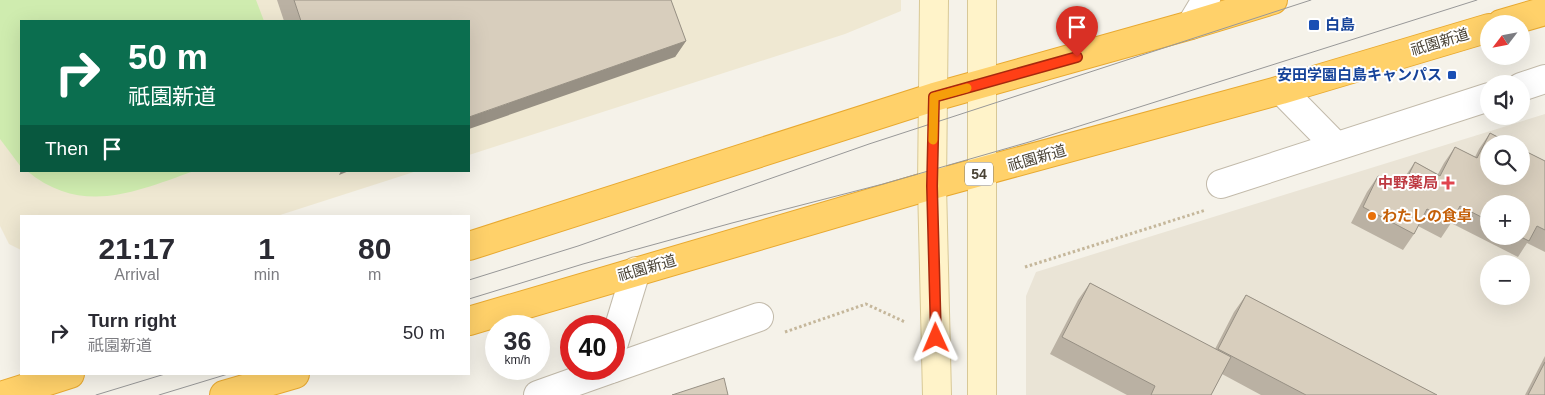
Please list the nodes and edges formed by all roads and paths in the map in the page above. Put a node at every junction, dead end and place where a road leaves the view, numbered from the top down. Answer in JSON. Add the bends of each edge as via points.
{"nodes":[{"id":1,"x":934,"y":0,"type":"edge"},
{"id":2,"x":982,"y":0,"type":"edge"},
{"id":3,"x":1206,"y":0,"type":"edge"},
{"id":4,"x":1273,"y":0,"type":"edge"},
{"id":5,"x":1545,"y":11,"type":"edge"},
{"id":6,"x":1530,"y":15,"type":"edge"},
{"id":7,"x":1191,"y":25,"type":"junction"},
{"id":8,"x":1480,"y":31,"type":"edge"},
{"id":9,"x":1545,"y":79,"type":"edge"},
{"id":10,"x":982,"y":84,"type":"junction"},
{"id":11,"x":1530,"y":84,"type":"edge"},
{"id":12,"x":1281,"y":90,"type":"junction"},
{"id":13,"x":934,"y":97,"type":"junction"},
{"id":14,"x":1480,"y":100,"type":"edge"},
{"id":15,"x":1336,"y":146,"type":"junction"},
{"id":16,"x":982,"y":174,"type":"junction"},
{"id":17,"x":1221,"y":184,"type":"dead end"},
{"id":18,"x":932,"y":186,"type":"junction"},
{"id":19,"x":470,"y":246,"type":"edge"},
{"id":20,"x":636,"y":271,"type":"junction"},
{"id":21,"x":622,"y":315,"type":"edge"},
{"id":22,"x":759,"y":317,"type":"dead end"},
{"id":23,"x":470,"y":321,"type":"edge"},
{"id":24,"x":625,"y":363,"type":"edge"},
{"id":25,"x":67,"y":375,"type":"edge"},
{"id":26,"x":292,"y":375,"type":"edge"},
{"id":27,"x":577,"y":380,"type":"edge"},
{"id":28,"x":4,"y":395,"type":"edge"},
{"id":29,"x":224,"y":395,"type":"edge"},
{"id":30,"x":538,"y":395,"type":"edge"},
{"id":31,"x":937,"y":395,"type":"edge"},
{"id":32,"x":982,"y":395,"type":"edge"}],
"edges":[{"from":1,"to":13,"type":"street"},
{"from":2,"to":10,"type":"street"},
{"from":3,"to":7,"type":"street"},
{"from":4,"to":7,"type":"highway"},
{"from":5,"to":6,"type":"highway"},
{"from":7,"to":10,"type":"highway"},
{"from":8,"to":12,"type":"highway","name":"祇園新道","number":"54"},
{"from":9,"to":11,"type":"street"},
{"from":10,"to":13,"type":"highway"},
{"from":10,"to":16,"type":"street"},
{"from":12,"to":15,"type":"street"},
{"from":12,"to":16,"type":"highway","name":"祇園新道","number":"54"},
{"from":13,"to":18,"type":"street"},
{"from":13,"to":19,"type":"highway"},
{"from":14,"to":15,"type":"street"},
{"from":15,"to":17,"type":"street"},
{"from":16,"to":18,"type":"highway","name":"祇園新道","number":"54"},
{"from":16,"to":32,"type":"street"},
{"from":18,"to":20,"type":"highway","name":"祇園新道","number":"54"},
{"from":18,"to":31,"type":"street"},
{"from":20,"to":21,"type":"street"},
{"from":20,"to":23,"type":"highway","name":"祇園新道","number":"54"},
{"from":22,"to":24,"type":"street"},
{"from":25,"to":28,"type":"highway"},
{"from":26,"to":29,"type":"highway"},
{"from":27,"to":30,"type":"street"}]}
